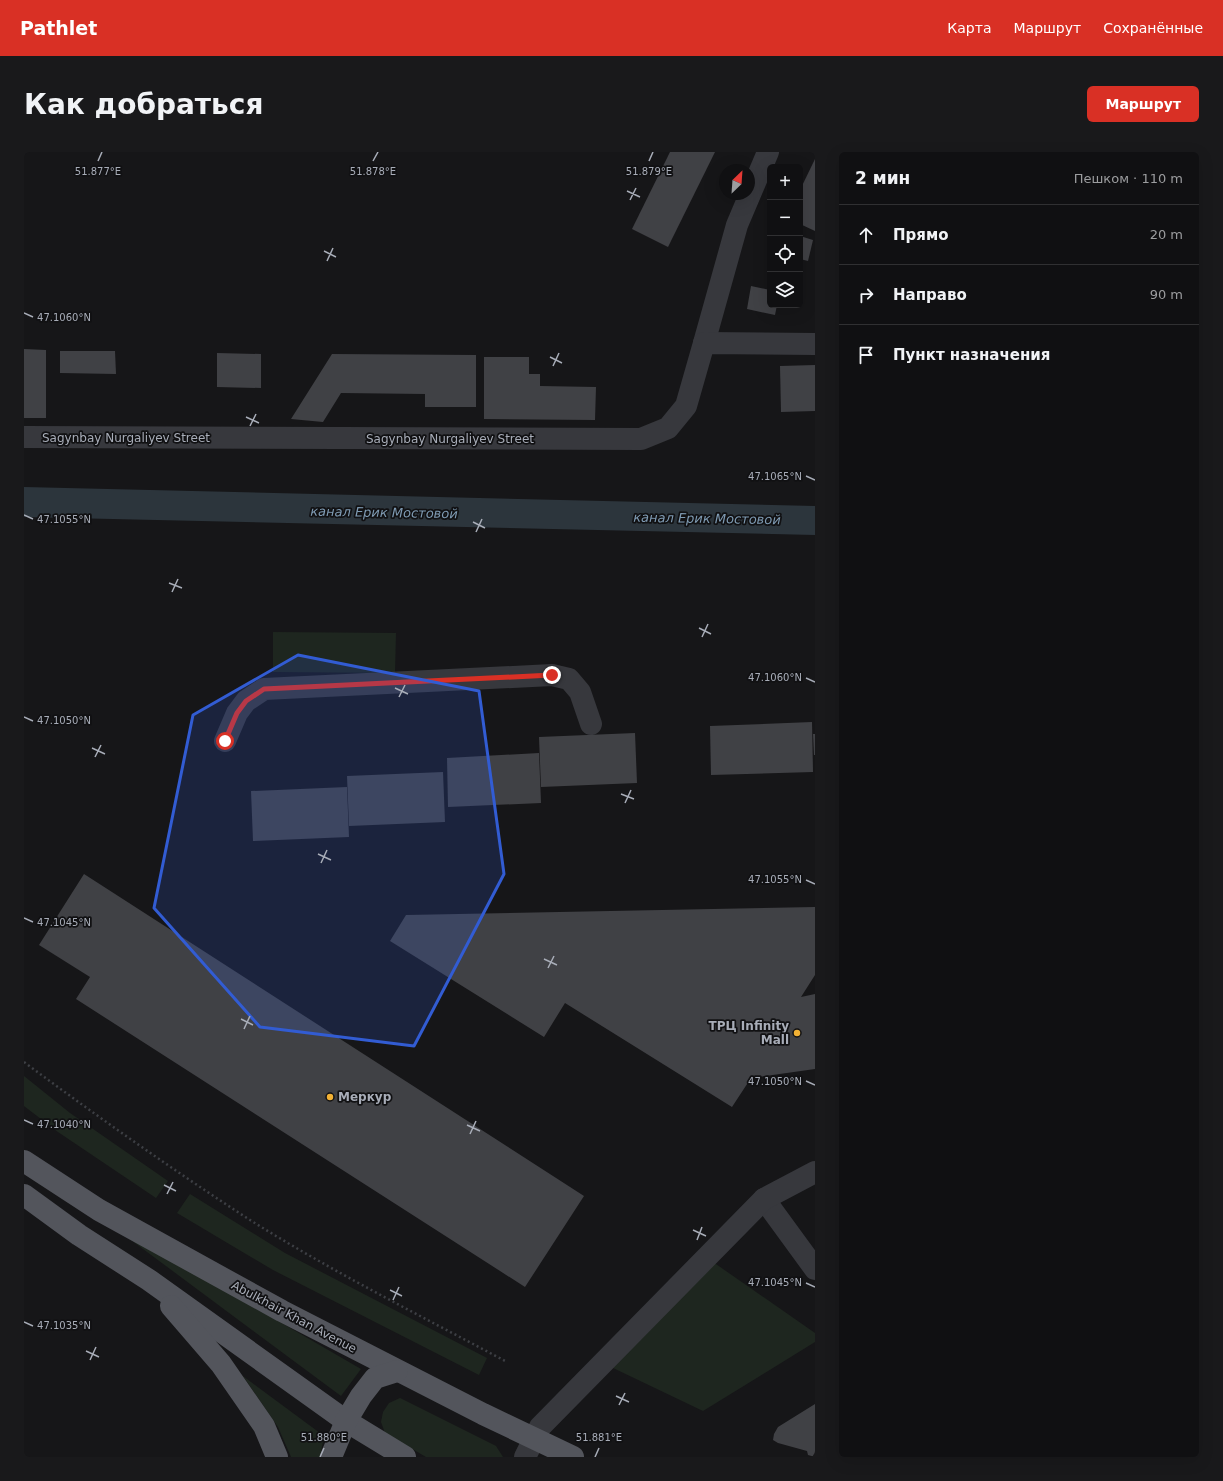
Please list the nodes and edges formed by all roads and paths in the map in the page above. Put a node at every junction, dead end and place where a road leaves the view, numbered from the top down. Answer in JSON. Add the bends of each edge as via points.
{"nodes":[{"id":1,"x":768,"y":152,"type":"edge"},
{"id":2,"x":704,"y":343,"type":"junction"},
{"id":3,"x":815,"y":344,"type":"edge"},
{"id":4,"x":24,"y":437,"type":"edge"},
{"id":5,"x":591,"y":724,"type":"dead end"},
{"id":6,"x":225,"y":741,"type":"dead end"},
{"id":7,"x":24,"y":1062,"type":"edge"},
{"id":8,"x":24,"y":1162,"type":"edge"},
{"id":9,"x":815,"y":1172,"type":"edge"},
{"id":10,"x":24,"y":1195,"type":"edge"},
{"id":11,"x":764,"y":1199,"type":"junction"},
{"id":12,"x":815,"y":1269,"type":"edge"},
{"id":13,"x":149,"y":1280,"type":"junction"},
{"id":14,"x":507,"y":1362,"type":"dead end"},
{"id":15,"x":397,"y":1371,"type":"junction"},
{"id":16,"x":346,"y":1421,"type":"junction"},
{"id":17,"x":529,"y":1448,"type":"edge"},
{"id":18,"x":277,"y":1457,"type":"edge"},
{"id":19,"x":331,"y":1457,"type":"edge"},
{"id":20,"x":405,"y":1457,"type":"edge"},
{"id":21,"x":573,"y":1457,"type":"edge"}],
"edges":[{"from":1,"to":2,"type":"street","name":"Sagynbay Nurgaliyev Street","via":[[737,225]]},
{"from":2,"to":3,"type":"street"},
{"from":2,"to":4,"type":"street","name":"Sagynbay Nurgaliyev Street","via":[[686,406],[668,428],[641,439]]},
{"from":5,"to":6,"type":"street","via":[[580,692],[569,679],[552,675],[264,689],[246,701],[237,713]]},
{"from":7,"to":14,"type":"path","via":[[97,1116],[251,1220],[349,1278]]},
{"from":8,"to":15,"type":"main road","name":"Abulkhair Khan Avenue","via":[[99,1210]]},
{"from":9,"to":11,"type":"street"},
{"from":10,"to":13,"type":"main road","via":[[79,1235]]},
{"from":11,"to":12,"type":"street"},
{"from":11,"to":17,"type":"street","via":[[540,1427]]},
{"from":13,"to":16,"type":"main road"},
{"from":13,"to":18,"type":"main road","via":[[221,1364],[264,1426]]},
{"from":15,"to":16,"type":"main road","via":[[375,1378]]},
{"from":15,"to":17,"type":"main road","name":"Abulkhair Khan Avenue"},
{"from":16,"to":19,"type":"main road"},
{"from":16,"to":20,"type":"main road"},
{"from":17,"to":21,"type":"main road","name":"Abulkhair Khan Avenue"}]}
